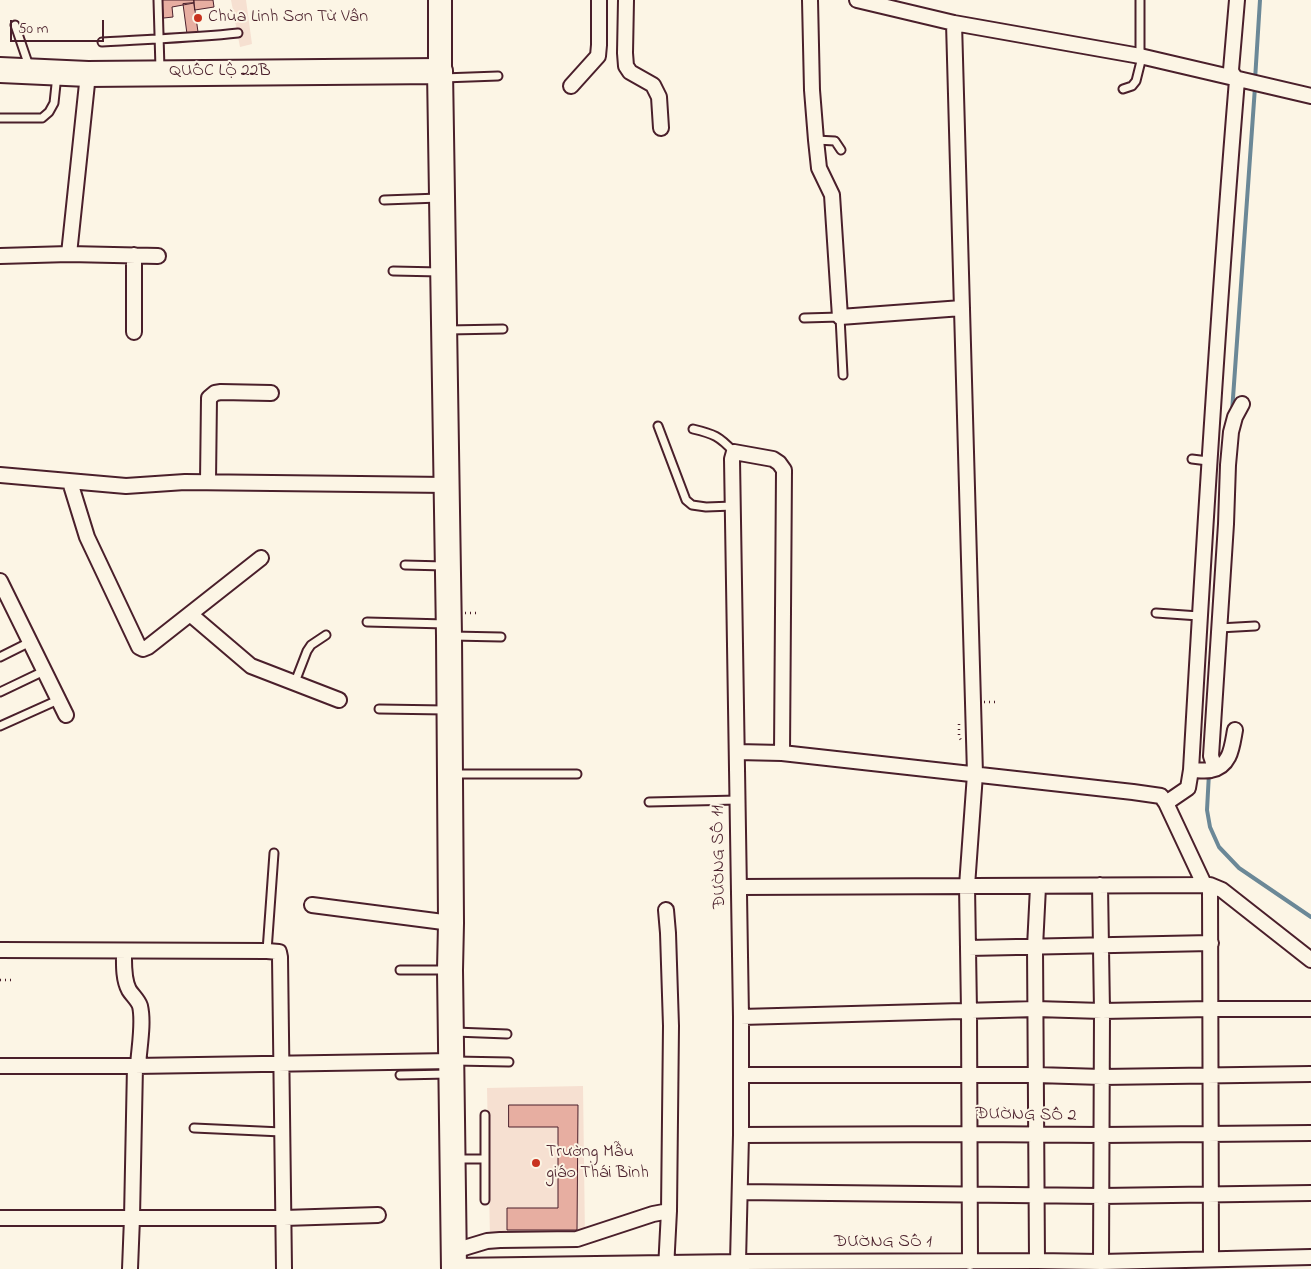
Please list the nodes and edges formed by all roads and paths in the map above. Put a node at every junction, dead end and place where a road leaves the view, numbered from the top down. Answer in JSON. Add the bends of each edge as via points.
{"nodes":[{"id":1,"x":158,"y":0,"type":"edge"},
{"id":2,"x":440,"y":0,"type":"edge"},
{"id":3,"x":599,"y":0,"type":"edge"},
{"id":4,"x":626,"y":0,"type":"edge"},
{"id":5,"x":810,"y":0,"type":"edge"},
{"id":6,"x":856,"y":0,"type":"edge"},
{"id":7,"x":1140,"y":0,"type":"edge"},
{"id":8,"x":1236,"y":0,"type":"edge"},
{"id":9,"x":954,"y":23,"type":"junction"},
{"id":10,"x":15,"y":24,"type":"dead end"},
{"id":11,"x":238,"y":33,"type":"dead end"},
{"id":12,"x":159,"y":38,"type":"junction"},
{"id":13,"x":102,"y":42,"type":"dead end"},
{"id":14,"x":1141,"y":56,"type":"junction"},
{"id":15,"x":0,"y":70,"type":"edge"},
{"id":16,"x":30,"y":71,"type":"junction"},
{"id":17,"x":160,"y":72,"type":"junction"},
{"id":18,"x":58,"y":73,"type":"junction"},
{"id":19,"x":88,"y":74,"type":"junction"},
{"id":20,"x":440,"y":74,"type":"junction"},
{"id":21,"x":498,"y":76,"type":"dead end"},
{"id":22,"x":1241,"y":81,"type":"junction"},
{"id":23,"x":571,"y":86,"type":"dead end"},
{"id":24,"x":1123,"y":89,"type":"dead end"},
{"id":25,"x":1311,"y":96,"type":"edge"},
{"id":26,"x":0,"y":118,"type":"edge"},
{"id":27,"x":661,"y":128,"type":"dead end"},
{"id":28,"x":816,"y":140,"type":"junction"},
{"id":29,"x":842,"y":150,"type":"dead end"},
{"id":30,"x":442,"y":198,"type":"junction"},
{"id":31,"x":384,"y":200,"type":"dead end"},
{"id":32,"x":69,"y":254,"type":"junction"},
{"id":33,"x":134,"y":255,"type":"junction"},
{"id":34,"x":0,"y":256,"type":"edge"},
{"id":35,"x":158,"y":256,"type":"dead end"},
{"id":36,"x":393,"y":271,"type":"dead end"},
{"id":37,"x":443,"y":272,"type":"junction"},
{"id":38,"x":962,"y":308,"type":"junction"},
{"id":39,"x":840,"y":317,"type":"junction"},
{"id":40,"x":804,"y":318,"type":"dead end"},
{"id":41,"x":444,"y":330,"type":"junction"},
{"id":42,"x":503,"y":330,"type":"dead end"},
{"id":43,"x":134,"y":332,"type":"dead end"},
{"id":44,"x":843,"y":375,"type":"dead end"},
{"id":45,"x":271,"y":393,"type":"dead end"},
{"id":46,"x":1242,"y":404,"type":"dead end"},
{"id":47,"x":658,"y":426,"type":"dead end"},
{"id":48,"x":693,"y":429,"type":"dead end"},
{"id":49,"x":734,"y":452,"type":"junction"},
{"id":50,"x":1192,"y":460,"type":"dead end"},
{"id":51,"x":1208,"y":461,"type":"junction"},
{"id":52,"x":0,"y":475,"type":"edge"},
{"id":53,"x":70,"y":482,"type":"junction"},
{"id":54,"x":208,"y":482,"type":"junction"},
{"id":55,"x":446,"y":485,"type":"junction"},
{"id":56,"x":733,"y":506,"type":"junction"},
{"id":57,"x":261,"y":558,"type":"dead end"},
{"id":58,"x":405,"y":565,"type":"dead end"},
{"id":59,"x":448,"y":566,"type":"junction"},
{"id":60,"x":0,"y":581,"type":"edge"},
{"id":61,"x":4,"y":598,"type":"edge"},
{"id":62,"x":1156,"y":613,"type":"dead end"},
{"id":63,"x":190,"y":614,"type":"junction"},
{"id":64,"x":1199,"y":616,"type":"junction"},
{"id":65,"x":367,"y":622,"type":"dead end"},
{"id":66,"x":1255,"y":626,"type":"dead end"},
{"id":67,"x":1218,"y":628,"type":"junction"},
{"id":68,"x":449,"y":630,"type":"junction"},
{"id":69,"x":326,"y":635,"type":"dead end"},
{"id":70,"x":501,"y":637,"type":"dead end"},
{"id":71,"x":30,"y":642,"type":"junction"},
{"id":72,"x":0,"y":657,"type":"edge"},
{"id":73,"x":44,"y":671,"type":"junction"},
{"id":74,"x":295,"y":682,"type":"junction"},
{"id":75,"x":0,"y":692,"type":"edge"},
{"id":76,"x":58,"y":700,"type":"junction"},
{"id":77,"x":339,"y":700,"type":"dead end"},
{"id":78,"x":379,"y":709,"type":"dead end"},
{"id":79,"x":450,"y":710,"type":"junction"},
{"id":80,"x":66,"y":716,"type":"dead end"},
{"id":81,"x":0,"y":726,"type":"edge"},
{"id":82,"x":1234,"y":730,"type":"dead end"},
{"id":83,"x":737,"y":752,"type":"junction"},
{"id":84,"x":782,"y":753,"type":"junction"},
{"id":85,"x":1205,"y":769,"type":"junction"},
{"id":86,"x":450,"y":774,"type":"junction"},
{"id":87,"x":577,"y":774,"type":"dead end"},
{"id":88,"x":975,"y":774,"type":"junction"},
{"id":89,"x":738,"y":800,"type":"junction"},
{"id":90,"x":649,"y":802,"type":"dead end"},
{"id":91,"x":1166,"y":803,"type":"junction"},
{"id":92,"x":274,"y":853,"type":"dead end"},
{"id":93,"x":1100,"y":885,"type":"junction"},
{"id":94,"x":1207,"y":885,"type":"junction"},
{"id":95,"x":967,"y":886,"type":"junction"},
{"id":96,"x":1038,"y":886,"type":"junction"},
{"id":97,"x":740,"y":887,"type":"junction"},
{"id":98,"x":312,"y":905,"type":"dead end"},
{"id":99,"x":666,"y":910,"type":"dead end"},
{"id":100,"x":451,"y":923,"type":"junction"},
{"id":101,"x":1210,"y":943,"type":"junction"},
{"id":102,"x":1101,"y":946,"type":"junction"},
{"id":103,"x":1035,"y":947,"type":"junction"},
{"id":104,"x":968,"y":948,"type":"junction"},
{"id":105,"x":0,"y":950,"type":"edge"},
{"id":106,"x":124,"y":950,"type":"junction"},
{"id":107,"x":267,"y":951,"type":"junction"},
{"id":108,"x":1311,"y":960,"type":"edge"},
{"id":109,"x":400,"y":970,"type":"dead end"},
{"id":110,"x":450,"y":970,"type":"junction"},
{"id":111,"x":0,"y":980,"type":"edge"},
{"id":112,"x":13,"y":980,"type":"dead end"},
{"id":113,"x":1211,"y":1008,"type":"junction"},
{"id":114,"x":1036,"y":1009,"type":"junction"},
{"id":115,"x":1311,"y":1009,"type":"edge"},
{"id":116,"x":969,"y":1011,"type":"junction"},
{"id":117,"x":1102,"y":1011,"type":"junction"},
{"id":118,"x":741,"y":1017,"type":"junction"},
{"id":119,"x":452,"y":1032,"type":"junction"},
{"id":120,"x":507,"y":1034,"type":"dead end"},
{"id":121,"x":509,"y":1062,"type":"dead end"},
{"id":122,"x":282,"y":1063,"type":"junction"},
{"id":123,"x":0,"y":1066,"type":"edge"},
{"id":124,"x":137,"y":1066,"type":"junction"},
{"id":125,"x":452,"y":1068,"type":"junction"},
{"id":126,"x":1211,"y":1074,"type":"junction"},
{"id":127,"x":1311,"y":1074,"type":"edge"},
{"id":128,"x":400,"y":1075,"type":"dead end"},
{"id":129,"x":741,"y":1075,"type":"junction"},
{"id":130,"x":970,"y":1075,"type":"junction"},
{"id":131,"x":1036,"y":1075,"type":"junction"},
{"id":132,"x":1102,"y":1077,"type":"junction"},
{"id":133,"x":484,"y":1115,"type":"dead end"},
{"id":134,"x":194,"y":1128,"type":"dead end"},
{"id":135,"x":282,"y":1132,"type":"junction"},
{"id":136,"x":1311,"y":1133,"type":"edge"},
{"id":137,"x":970,"y":1134,"type":"junction"},
{"id":138,"x":1036,"y":1134,"type":"junction"},
{"id":139,"x":1211,"y":1134,"type":"junction"},
{"id":140,"x":741,"y":1135,"type":"junction"},
{"id":141,"x":1102,"y":1136,"type":"junction"},
{"id":142,"x":453,"y":1159,"type":"junction"},
{"id":143,"x":485,"y":1160,"type":"junction"},
{"id":144,"x":740,"y":1192,"type":"junction"},
{"id":145,"x":1311,"y":1192,"type":"edge"},
{"id":146,"x":970,"y":1194,"type":"junction"},
{"id":147,"x":1037,"y":1194,"type":"junction"},
{"id":148,"x":1212,"y":1195,"type":"junction"},
{"id":149,"x":1102,"y":1196,"type":"junction"},
{"id":150,"x":485,"y":1200,"type":"dead end"},
{"id":151,"x":669,"y":1210,"type":"junction"},
{"id":152,"x":378,"y":1215,"type":"dead end"},
{"id":153,"x":0,"y":1218,"type":"edge"},
{"id":154,"x":132,"y":1218,"type":"junction"},
{"id":155,"x":284,"y":1218,"type":"junction"},
{"id":156,"x":1311,"y":1258,"type":"edge"},
{"id":157,"x":1211,"y":1259,"type":"junction"},
{"id":158,"x":1037,"y":1261,"type":"junction"},
{"id":159,"x":454,"y":1262,"type":"edge"},
{"id":160,"x":738,"y":1262,"type":"junction"},
{"id":161,"x":970,"y":1262,"type":"junction"},
{"id":162,"x":1101,"y":1262,"type":"junction"},
{"id":163,"x":666,"y":1266,"type":"edge"},
{"id":164,"x":130,"y":1269,"type":"edge"},
{"id":165,"x":284,"y":1269,"type":"edge"}],
"edges":[{"from":1,"to":12,"type":"lane"},
{"from":2,"to":20,"type":"main road"},
{"from":3,"to":23,"type":"street","via":[[598,56]]},
{"from":4,"to":27,"type":"street","via":[[626,66],[630,72],[653,85],[659,97]]},
{"from":5,"to":28,"type":"street"},
{"from":6,"to":9,"type":"street"},
{"from":7,"to":14,"type":"lane"},
{"from":8,"to":22,"type":"street","via":[[1230,70]]},
{"from":9,"to":14,"type":"street"},
{"from":9,"to":38,"type":"street"},
{"from":10,"to":16,"type":"lane"},
{"from":11,"to":12,"type":"lane"},
{"from":12,"to":13,"type":"lane"},
{"from":12,"to":17,"type":"lane"},
{"from":14,"to":22,"type":"street"},
{"from":14,"to":24,"type":"lane","via":[[1136,81]]},
{"from":15,"to":16,"type":"highway","name":"QUỐC LỘ 22B"},
{"from":16,"to":18,"type":"highway","name":"QUỐC LỘ 22B"},
{"from":17,"to":19,"type":"highway","name":"QUỐC LỘ 22B"},
{"from":17,"to":20,"type":"highway","name":"QUỐC LỘ 22B"},
{"from":18,"to":19,"type":"highway","name":"QUỐC LỘ 22B"},
{"from":18,"to":26,"type":"lane","via":[[54,103],[42,118]]},
{"from":19,"to":32,"type":"street"},
{"from":20,"to":21,"type":"lane"},
{"from":20,"to":30,"type":"highway"},
{"from":22,"to":25,"type":"street"},
{"from":22,"to":51,"type":"street","via":[[1224,240]]},
{"from":28,"to":29,"type":"lane","via":[[835,141]]},
{"from":28,"to":39,"type":"street","via":[[819,168],[832,195]]},
{"from":30,"to":31,"type":"lane"},
{"from":30,"to":37,"type":"highway"},
{"from":32,"to":33,"type":"street"},
{"from":32,"to":34,"type":"street"},
{"from":33,"to":35,"type":"street"},
{"from":33,"to":43,"type":"street"},
{"from":36,"to":37,"type":"lane"},
{"from":37,"to":41,"type":"highway"},
{"from":38,"to":39,"type":"street"},
{"from":38,"to":88,"type":"street"},
{"from":39,"to":40,"type":"lane"},
{"from":39,"to":44,"type":"lane"},
{"from":41,"to":42,"type":"lane"},
{"from":41,"to":55,"type":"highway"},
{"from":45,"to":54,"type":"street","via":[[221,392],[209,398]]},
{"from":46,"to":67,"type":"street","via":[[1231,432]]},
{"from":47,"to":56,"type":"lane","via":[[686,500],[692,505],[706,507]]},
{"from":48,"to":49,"type":"lane","via":[[722,439]]},
{"from":49,"to":56,"type":"street","name":"ĐƯỜNG SỐ 11"},
{"from":49,"to":84,"type":"street","via":[[773,459],[784,470]]},
{"from":50,"to":51,"type":"lane"},
{"from":51,"to":64,"type":"street"},
{"from":52,"to":53,"type":"street"},
{"from":53,"to":54,"type":"street","via":[[126,486]]},
{"from":53,"to":63,"type":"street","via":[[87,537],[139,647],[148,647]]},
{"from":54,"to":55,"type":"street"},
{"from":55,"to":59,"type":"highway"},
{"from":56,"to":83,"type":"street","name":"ĐƯỜNG SỐ 11"},
{"from":57,"to":63,"type":"street"},
{"from":58,"to":59,"type":"lane"},
{"from":59,"to":68,"type":"highway"},
{"from":60,"to":61,"type":"street"},
{"from":61,"to":71,"type":"street"},
{"from":62,"to":64,"type":"lane"},
{"from":63,"to":74,"type":"street","via":[[251,666]]},
{"from":64,"to":85,"type":"street"},
{"from":65,"to":68,"type":"lane"},
{"from":66,"to":67,"type":"lane"},
{"from":67,"to":85,"type":"street","via":[[1213,762]]},
{"from":68,"to":70,"type":"lane"},
{"from":68,"to":79,"type":"highway"},
{"from":69,"to":74,"type":"lane","via":[[316,640],[307,651]]},
{"from":71,"to":72,"type":"lane"},
{"from":71,"to":73,"type":"street"},
{"from":73,"to":75,"type":"lane"},
{"from":73,"to":76,"type":"street"},
{"from":74,"to":77,"type":"street"},
{"from":76,"to":80,"type":"street"},
{"from":76,"to":81,"type":"lane"},
{"from":78,"to":79,"type":"lane"},
{"from":79,"to":86,"type":"highway"},
{"from":82,"to":85,"type":"street","via":[[1231,754],[1225,762]]},
{"from":83,"to":84,"type":"street"},
{"from":83,"to":89,"type":"street","name":"ĐƯỜNG SỐ 11"},
{"from":84,"to":88,"type":"street"},
{"from":85,"to":91,"type":"street","via":[[1186,791]]},
{"from":86,"to":87,"type":"lane"},
{"from":86,"to":100,"type":"highway"},
{"from":88,"to":91,"type":"street","via":[[1161,796]]},
{"from":88,"to":95,"type":"street"},
{"from":89,"to":90,"type":"lane"},
{"from":89,"to":97,"type":"street","name":"ĐƯỜNG SỐ 11"},
{"from":91,"to":94,"type":"street"},
{"from":92,"to":107,"type":"lane"},
{"from":93,"to":94,"type":"street"},
{"from":93,"to":96,"type":"street"},
{"from":93,"to":102,"type":"street"},
{"from":94,"to":101,"type":"street"},
{"from":94,"to":108,"type":"street","via":[[1222,890]]},
{"from":95,"to":96,"type":"street"},
{"from":95,"to":97,"type":"street"},
{"from":95,"to":104,"type":"street"},
{"from":96,"to":103,"type":"street"},
{"from":97,"to":118,"type":"street","name":"ĐƯỜNG SỐ 11"},
{"from":98,"to":100,"type":"street"},
{"from":99,"to":151,"type":"street","via":[[671,1026]]},
{"from":100,"to":110,"type":"highway"},
{"from":101,"to":102,"type":"street"},
{"from":101,"to":113,"type":"street"},
{"from":102,"to":103,"type":"street"},
{"from":102,"to":117,"type":"street"},
{"from":103,"to":104,"type":"street"},
{"from":103,"to":114,"type":"street"},
{"from":104,"to":116,"type":"street"},
{"from":105,"to":106,"type":"street"},
{"from":106,"to":107,"type":"street"},
{"from":106,"to":124,"type":"street","via":[[126,982],[140,1009]]},
{"from":107,"to":122,"type":"street","via":[[279,952],[280,957]]},
{"from":109,"to":110,"type":"lane"},
{"from":110,"to":119,"type":"highway"},
{"from":111,"to":112,"type":"path"},
{"from":113,"to":115,"type":"street"},
{"from":113,"to":117,"type":"street"},
{"from":113,"to":126,"type":"street"},
{"from":114,"to":116,"type":"street"},
{"from":114,"to":117,"type":"street"},
{"from":114,"to":131,"type":"street"},
{"from":116,"to":118,"type":"street"},
{"from":116,"to":130,"type":"street"},
{"from":117,"to":132,"type":"street"},
{"from":118,"to":129,"type":"street","name":"ĐƯỜNG SỐ 11"},
{"from":119,"to":120,"type":"lane"},
{"from":119,"to":125,"type":"highway"},
{"from":121,"to":125,"type":"lane"},
{"from":122,"to":124,"type":"street"},
{"from":122,"to":125,"type":"street"},
{"from":122,"to":135,"type":"street"},
{"from":123,"to":124,"type":"street"},
{"from":124,"to":154,"type":"street"},
{"from":125,"to":128,"type":"lane"},
{"from":125,"to":142,"type":"highway"},
{"from":126,"to":127,"type":"street"},
{"from":126,"to":132,"type":"street"},
{"from":126,"to":139,"type":"street"},
{"from":129,"to":130,"type":"street"},
{"from":129,"to":140,"type":"street","name":"ĐƯỜNG SỐ 11"},
{"from":130,"to":131,"type":"street"},
{"from":130,"to":137,"type":"street"},
{"from":131,"to":132,"type":"street"},
{"from":131,"to":138,"type":"street"},
{"from":132,"to":141,"type":"street"},
{"from":133,"to":143,"type":"lane"},
{"from":134,"to":135,"type":"lane"},
{"from":135,"to":155,"type":"street"},
{"from":136,"to":139,"type":"street","name":"ĐƯỜNG SỐ 2"},
{"from":137,"to":138,"type":"street","name":"ĐƯỜNG SỐ 2"},
{"from":137,"to":140,"type":"street","name":"ĐƯỜNG SỐ 2"},
{"from":137,"to":146,"type":"street"},
{"from":138,"to":141,"type":"street","name":"ĐƯỜNG SỐ 2"},
{"from":138,"to":147,"type":"street"},
{"from":139,"to":141,"type":"street","name":"ĐƯỜNG SỐ 2"},
{"from":139,"to":148,"type":"street"},
{"from":140,"to":144,"type":"street","name":"ĐƯỜNG SỐ 11"},
{"from":141,"to":149,"type":"street"},
{"from":142,"to":143,"type":"lane"},
{"from":142,"to":159,"type":"highway"},
{"from":143,"to":150,"type":"lane"},
{"from":144,"to":146,"type":"street"},
{"from":144,"to":160,"type":"street","name":"ĐƯỜNG SỐ 11"},
{"from":145,"to":148,"type":"street"},
{"from":146,"to":147,"type":"street"},
{"from":146,"to":161,"type":"street"},
{"from":147,"to":149,"type":"street"},
{"from":147,"to":158,"type":"street"},
{"from":148,"to":149,"type":"street"},
{"from":148,"to":157,"type":"street"},
{"from":149,"to":162,"type":"street"},
{"from":151,"to":159,"type":"street","via":[[577,1238],[487,1241]]},
{"from":151,"to":163,"type":"street"},
{"from":152,"to":155,"type":"street"},
{"from":153,"to":154,"type":"street"},
{"from":154,"to":155,"type":"street"},
{"from":154,"to":164,"type":"street"},
{"from":155,"to":165,"type":"street"},
{"from":156,"to":157,"type":"street","name":"ĐƯỜNG SỐ 1"},
{"from":157,"to":162,"type":"street","name":"ĐƯỜNG SỐ 1"},
{"from":158,"to":161,"type":"street","name":"ĐƯỜNG SỐ 1"},
{"from":158,"to":162,"type":"street","name":"ĐƯỜNG SỐ 1"},
{"from":159,"to":163,"type":"street","name":"ĐƯỜNG SỐ 1"},
{"from":160,"to":161,"type":"street","name":"ĐƯỜNG SỐ 1"},
{"from":160,"to":163,"type":"street","name":"ĐƯỜNG SỐ 1"}]}
